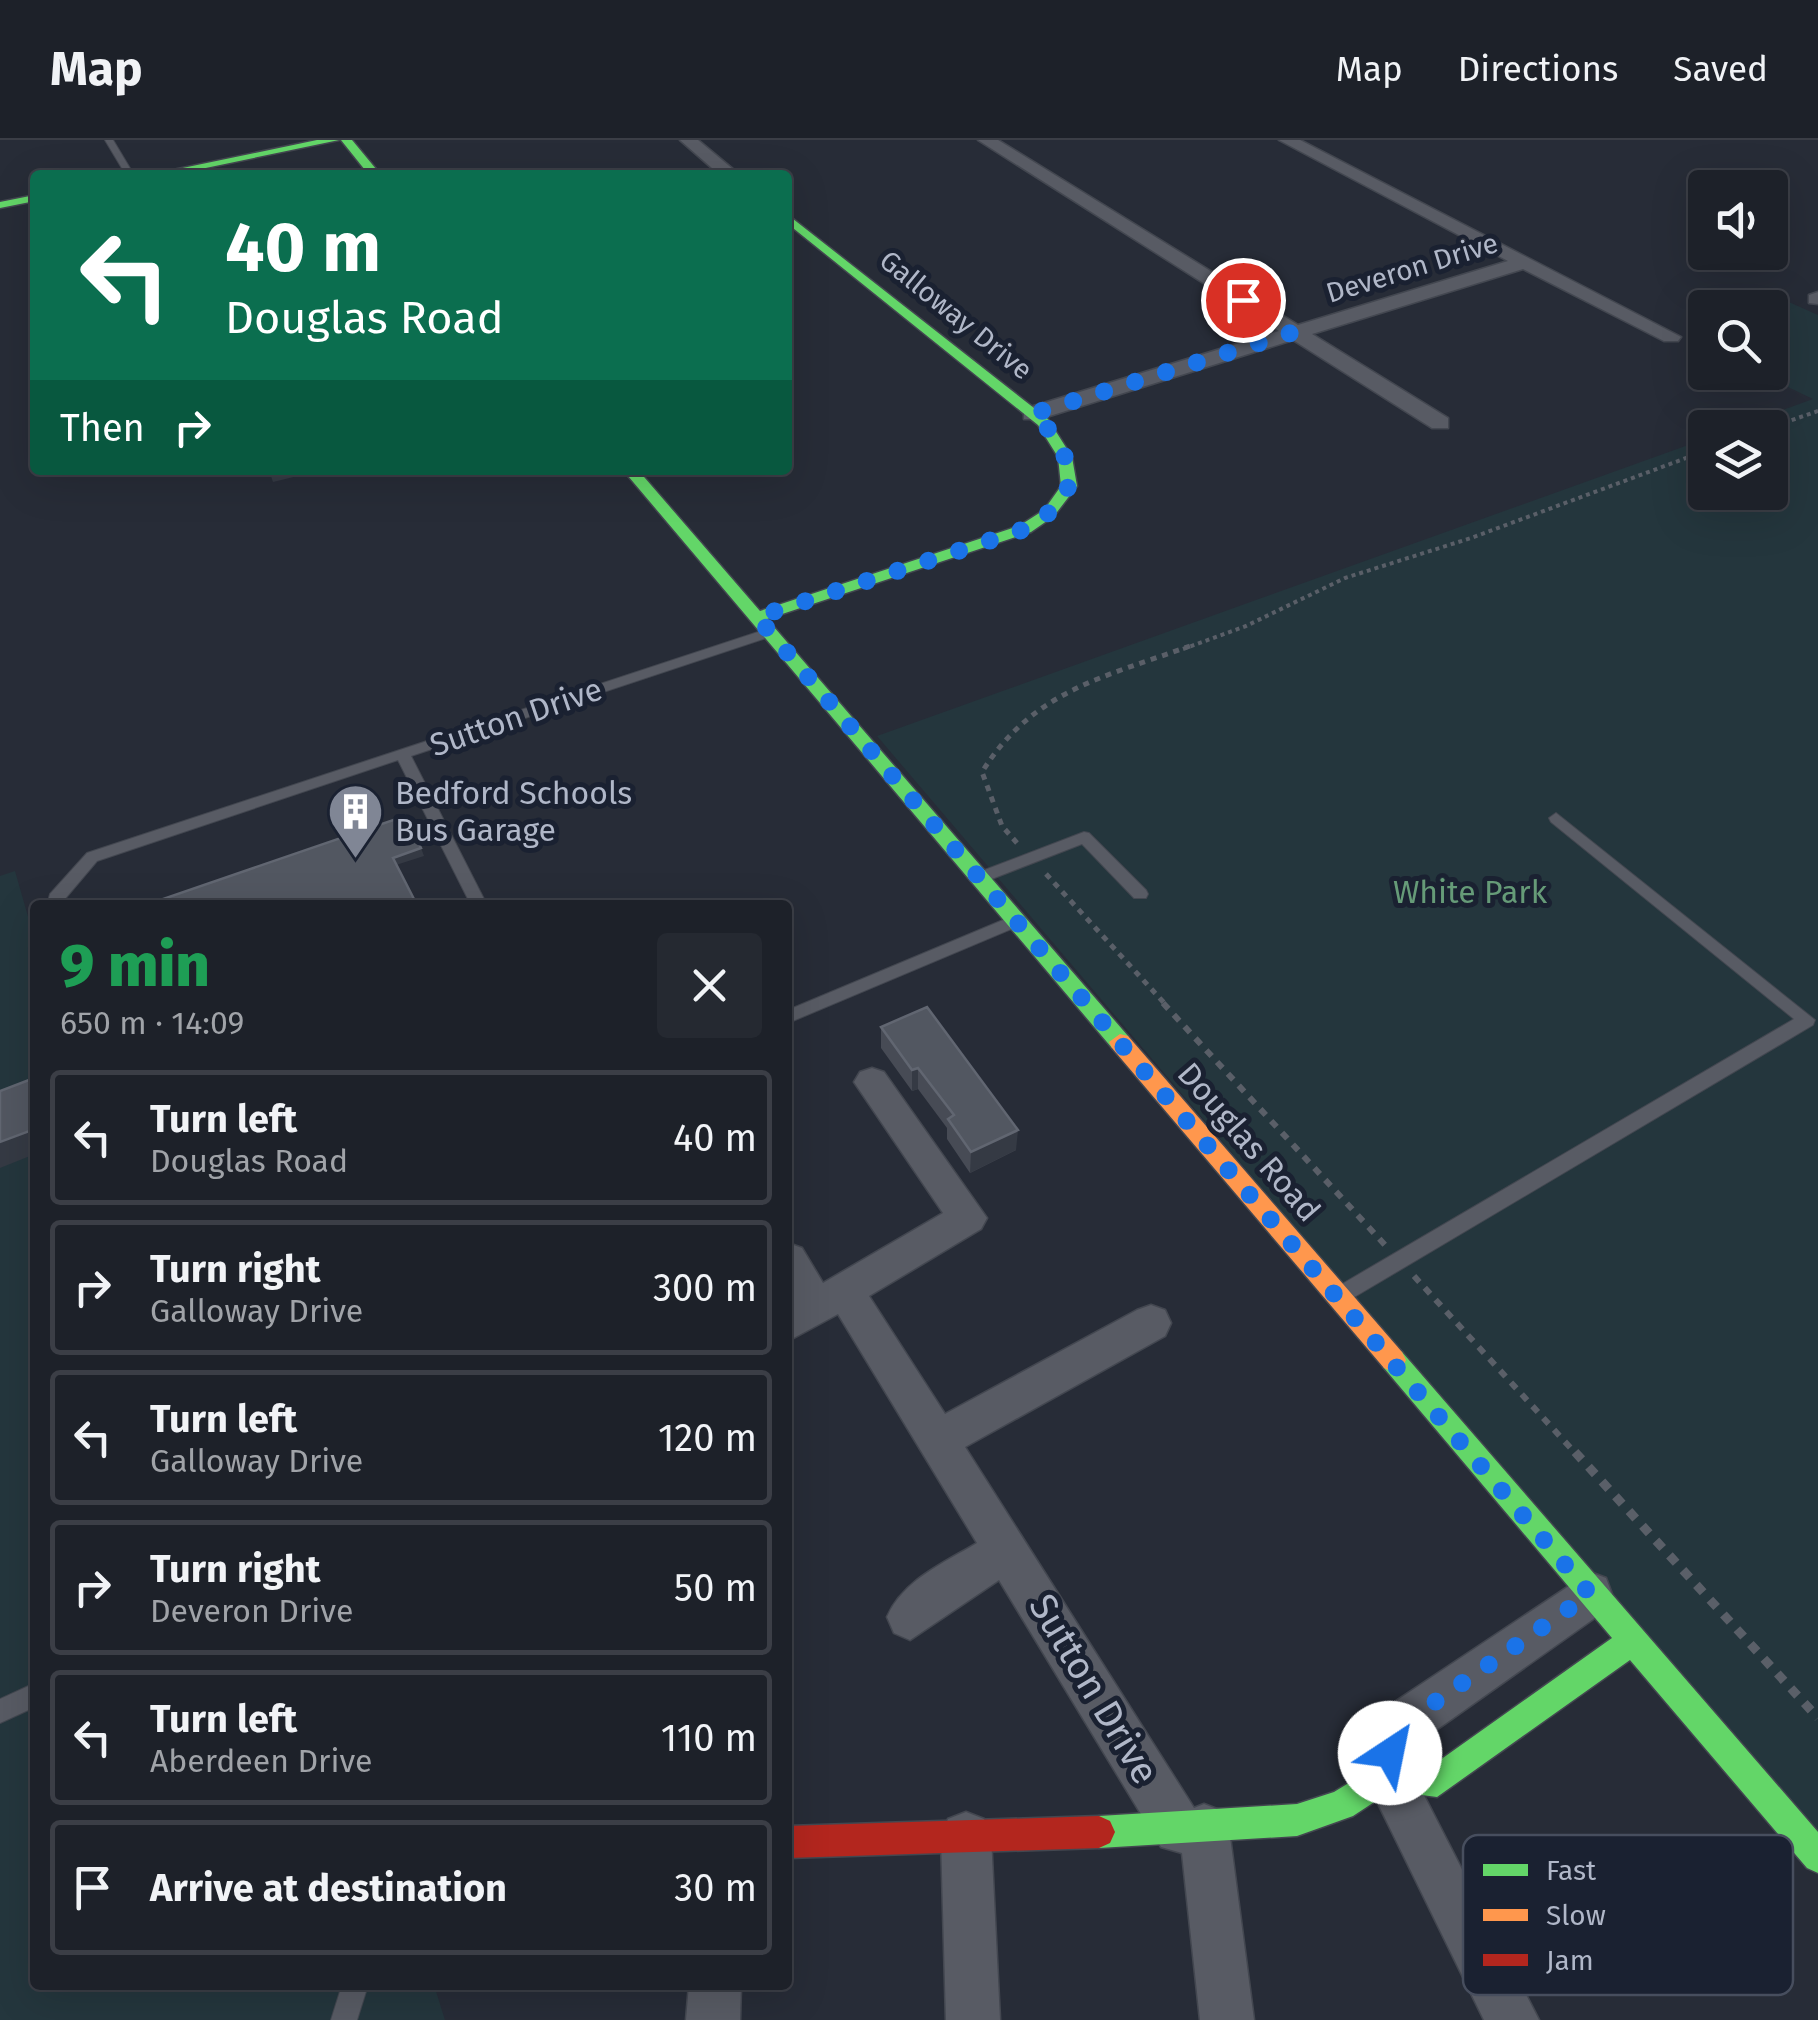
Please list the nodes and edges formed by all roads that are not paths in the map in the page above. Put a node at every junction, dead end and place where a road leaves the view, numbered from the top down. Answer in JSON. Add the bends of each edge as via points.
{"nodes":[{"id":1,"x":109,"y":140,"type":"edge"},
{"id":2,"x":334,"y":140,"type":"edge"},
{"id":3,"x":346,"y":140,"type":"edge"},
{"id":4,"x":688,"y":140,"type":"edge"},
{"id":5,"x":986,"y":140,"type":"edge"},
{"id":6,"x":1287,"y":140,"type":"edge"},
{"id":7,"x":127,"y":170,"type":"edge"},
{"id":8,"x":181,"y":170,"type":"edge"},
{"id":9,"x":371,"y":170,"type":"edge"},
{"id":10,"x":726,"y":170,"type":"edge"},
{"id":11,"x":30,"y":199,"type":"edge"},
{"id":12,"x":0,"y":205,"type":"edge"},
{"id":13,"x":792,"y":223,"type":"edge"},
{"id":14,"x":1521,"y":263,"type":"junction"},
{"id":15,"x":1294,"y":332,"type":"junction"},
{"id":16,"x":1671,"y":336,"type":"dead end"},
{"id":17,"x":1032,"y":414,"type":"junction"},
{"id":18,"x":1440,"y":423,"type":"dead end"},
{"id":19,"x":634,"y":475,"type":"edge"},
{"id":20,"x":764,"y":624,"type":"junction"},
{"id":21,"x":403,"y":755,"type":"junction"},
{"id":22,"x":1556,"y":818,"type":"dead end"},
{"id":23,"x":979,"y":878,"type":"junction"},
{"id":24,"x":1140,"y":894,"type":"dead end"},
{"id":25,"x":56,"y":900,"type":"edge"},
{"id":26,"x":476,"y":900,"type":"edge"},
{"id":27,"x":1016,"y":921,"type":"junction"},
{"id":28,"x":792,"y":1015,"type":"edge"},
{"id":29,"x":872,"y":1082,"type":"dead end"},
{"id":30,"x":792,"y":1267,"type":"edge"},
{"id":31,"x":1340,"y":1296,"type":"junction"},
{"id":32,"x":816,"y":1307,"type":"edge"},
{"id":33,"x":1151,"y":1323,"type":"dead end"},
{"id":34,"x":939,"y":1439,"type":"junction"},
{"id":35,"x":1008,"y":1549,"type":"junction"},
{"id":36,"x":1590,"y":1594,"type":"junction"},
{"id":37,"x":910,"y":1616,"type":"dead end"},
{"id":38,"x":1632,"y":1641,"type":"junction"},
{"id":39,"x":30,"y":1697,"type":"edge"},
{"id":40,"x":0,"y":1712,"type":"edge"},
{"id":41,"x":1388,"y":1774,"type":"junction"},
{"id":42,"x":1191,"y":1829,"type":"junction"},
{"id":43,"x":966,"y":1837,"type":"junction"},
{"id":44,"x":792,"y":1842,"type":"edge"},
{"id":45,"x":1818,"y":1856,"type":"edge"},
{"id":46,"x":1463,"y":1923,"type":"edge"},
{"id":47,"x":354,"y":1990,"type":"edge"},
{"id":48,"x":715,"y":1990,"type":"edge"},
{"id":49,"x":1499,"y":1995,"type":"edge"},
{"id":50,"x":344,"y":2020,"type":"edge"},
{"id":51,"x":713,"y":2020,"type":"edge"},
{"id":52,"x":972,"y":2020,"type":"edge"},
{"id":53,"x":1228,"y":2020,"type":"edge"},
{"id":54,"x":1512,"y":2020,"type":"edge"}],
"edges":[{"from":1,"to":7,"type":"lane"},
{"from":2,"to":8,"type":"street"},
{"from":3,"to":9,"type":"street"},
{"from":4,"to":10,"type":"street"},
{"from":5,"to":15,"type":"street"},
{"from":6,"to":14,"type":"street"},
{"from":11,"to":12,"type":"street"},
{"from":13,"to":17,"type":"street","name":"Galloway Drive"},
{"from":14,"to":15,"type":"street","name":"Deveron Drive"},
{"from":14,"to":16,"type":"street"},
{"from":15,"to":17,"type":"street","name":"Deveron Drive"},
{"from":15,"to":18,"type":"street"},
{"from":17,"to":20,"type":"street","name":"Galloway Drive","via":[[1052,430],[1070,474],[1064,497],[1050,512],[1000,539]]},
{"from":19,"to":20,"type":"street","name":"Douglas Road"},
{"from":20,"to":21,"type":"lane","name":"Sutton Drive"},
{"from":20,"to":23,"type":"street","name":"Douglas Road"},
{"from":21,"to":25,"type":"lane","name":"Sutton Drive","via":[[92,857]]},
{"from":21,"to":26,"type":"lane"},
{"from":22,"to":31,"type":"lane","via":[[1807,1020]]},
{"from":23,"to":24,"type":"lane","via":[[1084,837]]},
{"from":23,"to":27,"type":"street","name":"Douglas Road"},
{"from":27,"to":28,"type":"lane"},
{"from":27,"to":31,"type":"street","name":"Douglas Road"},
{"from":29,"to":32,"type":"street","via":[[968,1218]]},
{"from":30,"to":32,"type":"street","name":"Sutton Drive"},
{"from":31,"to":36,"type":"street","name":"Douglas Road"},
{"from":32,"to":34,"type":"street","name":"Sutton Drive"},
{"from":33,"to":34,"type":"street"},
{"from":34,"to":35,"type":"street","name":"Sutton Drive"},
{"from":35,"to":37,"type":"street"},
{"from":35,"to":42,"type":"street","name":"Sutton Drive"},
{"from":36,"to":38,"type":"street","name":"Douglas Road"},
{"from":36,"to":41,"type":"street","via":[[1392,1732]]},
{"from":38,"to":41,"type":"street","via":[[1438,1782]]},
{"from":38,"to":45,"type":"street","name":"Douglas Road"},
{"from":39,"to":40,"type":"lane"},
{"from":41,"to":42,"type":"street","name":"Sutton Drive","via":[[1342,1806],[1297,1820]]},
{"from":41,"to":46,"type":"street"},
{"from":42,"to":43,"type":"street","name":"Sutton Drive"},
{"from":42,"to":53,"type":"street","name":"Sutton Drive"},
{"from":43,"to":44,"type":"street","name":"Sutton Drive"},
{"from":43,"to":52,"type":"street"},
{"from":47,"to":50,"type":"lane"},
{"from":48,"to":51,"type":"street"},
{"from":49,"to":54,"type":"street"}]}
